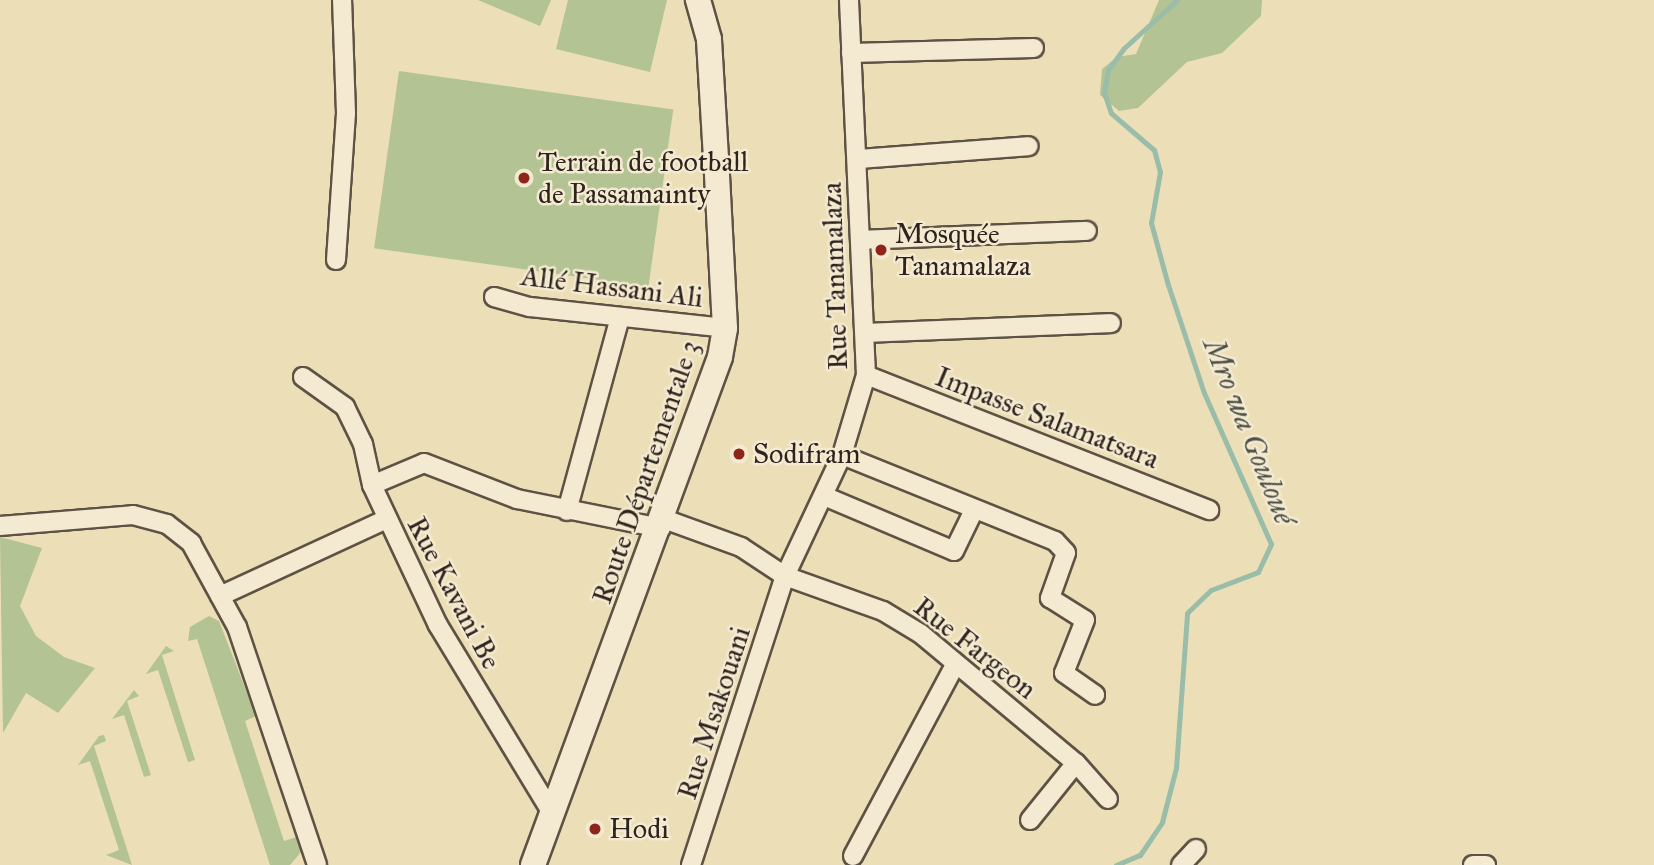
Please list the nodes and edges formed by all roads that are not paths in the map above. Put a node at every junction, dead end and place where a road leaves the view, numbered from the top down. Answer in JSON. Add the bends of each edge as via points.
{"nodes":[{"id":1,"x":342,"y":0,"type":"edge"},
{"id":2,"x":698,"y":0,"type":"edge"},
{"id":3,"x":717,"y":0,"type":"edge"},
{"id":4,"x":849,"y":0,"type":"edge"},
{"id":5,"x":709,"y":39,"type":"junction"},
{"id":6,"x":1034,"y":48,"type":"dead end"},
{"id":7,"x":850,"y":53,"type":"junction"},
{"id":8,"x":1029,"y":146,"type":"dead end"},
{"id":9,"x":858,"y":159,"type":"junction"},
{"id":10,"x":1087,"y":231,"type":"dead end"},
{"id":11,"x":861,"y":240,"type":"junction"},
{"id":12,"x":336,"y":260,"type":"dead end"},
{"id":13,"x":494,"y":297,"type":"dead end"},
{"id":14,"x":620,"y":317,"type":"junction"},
{"id":15,"x":1111,"y":323,"type":"dead end"},
{"id":16,"x":725,"y":328,"type":"junction"},
{"id":17,"x":867,"y":333,"type":"junction"},
{"id":18,"x":866,"y":375,"type":"junction"},
{"id":19,"x":303,"y":377,"type":"dead end"},
{"id":20,"x":842,"y":455,"type":"junction"},
{"id":21,"x":372,"y":485,"type":"junction"},
{"id":22,"x":824,"y":496,"type":"junction"},
{"id":23,"x":974,"y":510,"type":"junction"},
{"id":24,"x":1209,"y":510,"type":"dead end"},
{"id":25,"x":567,"y":511,"type":"junction"},
{"id":26,"x":387,"y":519,"type":"junction"},
{"id":27,"x":662,"y":524,"type":"junction"},
{"id":28,"x":0,"y":526,"type":"edge"},
{"id":29,"x":785,"y":576,"type":"junction"},
{"id":30,"x":220,"y":596,"type":"junction"},
{"id":31,"x":954,"y":667,"type":"junction"},
{"id":32,"x":1095,"y":695,"type":"dead end"},
{"id":33,"x":1076,"y":763,"type":"junction"},
{"id":34,"x":1108,"y":799,"type":"dead end"},
{"id":35,"x":550,"y":810,"type":"junction"},
{"id":36,"x":1030,"y":820,"type":"dead end"},
{"id":37,"x":1196,"y":849,"type":"dead end"},
{"id":38,"x":853,"y":856,"type":"dead end"},
{"id":39,"x":317,"y":865,"type":"edge"},
{"id":40,"x":533,"y":865,"type":"edge"},
{"id":41,"x":691,"y":865,"type":"edge"},
{"id":42,"x":1181,"y":865,"type":"edge"},
{"id":43,"x":1473,"y":865,"type":"edge"},
{"id":44,"x":1486,"y":865,"type":"edge"}],
"edges":[{"from":1,"to":12,"type":"street","via":[[346,113]]},
{"from":2,"to":5,"type":"main road","name":"Route Départementale 3"},
{"from":3,"to":5,"type":"main road","name":"Route Départementale 3"},
{"from":4,"to":7,"type":"street","name":"Rue Tanamalaza"},
{"from":5,"to":16,"type":"main road","name":"Route Départementale 3"},
{"from":6,"to":7,"type":"street"},
{"from":7,"to":9,"type":"street","name":"Rue Tanamalaza"},
{"from":8,"to":9,"type":"street"},
{"from":9,"to":11,"type":"street","name":"Rue Tanamalaza"},
{"from":10,"to":11,"type":"street"},
{"from":11,"to":17,"type":"street","name":"Rue Tanamalaza"},
{"from":13,"to":14,"type":"street","name":"Allé Hassani Ali"},
{"from":14,"to":16,"type":"street","name":"Allé Hassani Ali"},
{"from":14,"to":25,"type":"street"},
{"from":15,"to":17,"type":"street"},
{"from":16,"to":27,"type":"main road","name":"Route Départementale 3","via":[[713,384]]},
{"from":17,"to":18,"type":"street","name":"Rue Tanamalaza"},
{"from":18,"to":20,"type":"street","name":"Rue Tanamalaza"},
{"from":18,"to":24,"type":"street","name":"Impasse Salamatsara"},
{"from":19,"to":21,"type":"street","via":[[345,407],[363,444]]},
{"from":20,"to":22,"type":"street","name":"Rue Tanamalaza"},
{"from":20,"to":23,"type":"street"},
{"from":21,"to":25,"type":"street","name":"Rue Fargeon","via":[[424,463],[463,481]]},
{"from":21,"to":26,"type":"street"},
{"from":22,"to":23,"type":"street","via":[[954,551]]},
{"from":22,"to":29,"type":"street","name":"Rue Tanamalaza"},
{"from":23,"to":32,"type":"street","via":[[1055,541],[1066,552],[1050,598],[1085,620],[1064,673]]},
{"from":25,"to":27,"type":"street","name":"Rue Fargeon"},
{"from":26,"to":30,"type":"street","name":"Rue Kavani Be"},
{"from":26,"to":35,"type":"street","name":"Rue Kavani Be","via":[[452,651]]},
{"from":27,"to":29,"type":"street","name":"Rue Fargeon","via":[[741,547]]},
{"from":27,"to":35,"type":"main road","name":"Route Départementale 3"},
{"from":28,"to":30,"type":"street","via":[[133,515],[167,524],[191,542]]},
{"from":29,"to":31,"type":"street","name":"Rue Fargeon","via":[[883,611],[921,634]]},
{"from":29,"to":41,"type":"street","name":"Rue Msakouani"},
{"from":30,"to":39,"type":"street","via":[[237,627]]},
{"from":31,"to":33,"type":"street","name":"Rue Fargeon"},
{"from":31,"to":38,"type":"street"},
{"from":33,"to":34,"type":"street","name":"Rue Fargeon"},
{"from":33,"to":36,"type":"street"},
{"from":35,"to":40,"type":"main road","name":"Route Départementale 3"},
{"from":37,"to":42,"type":"street"},
{"from":43,"to":44,"type":"street"}]}
